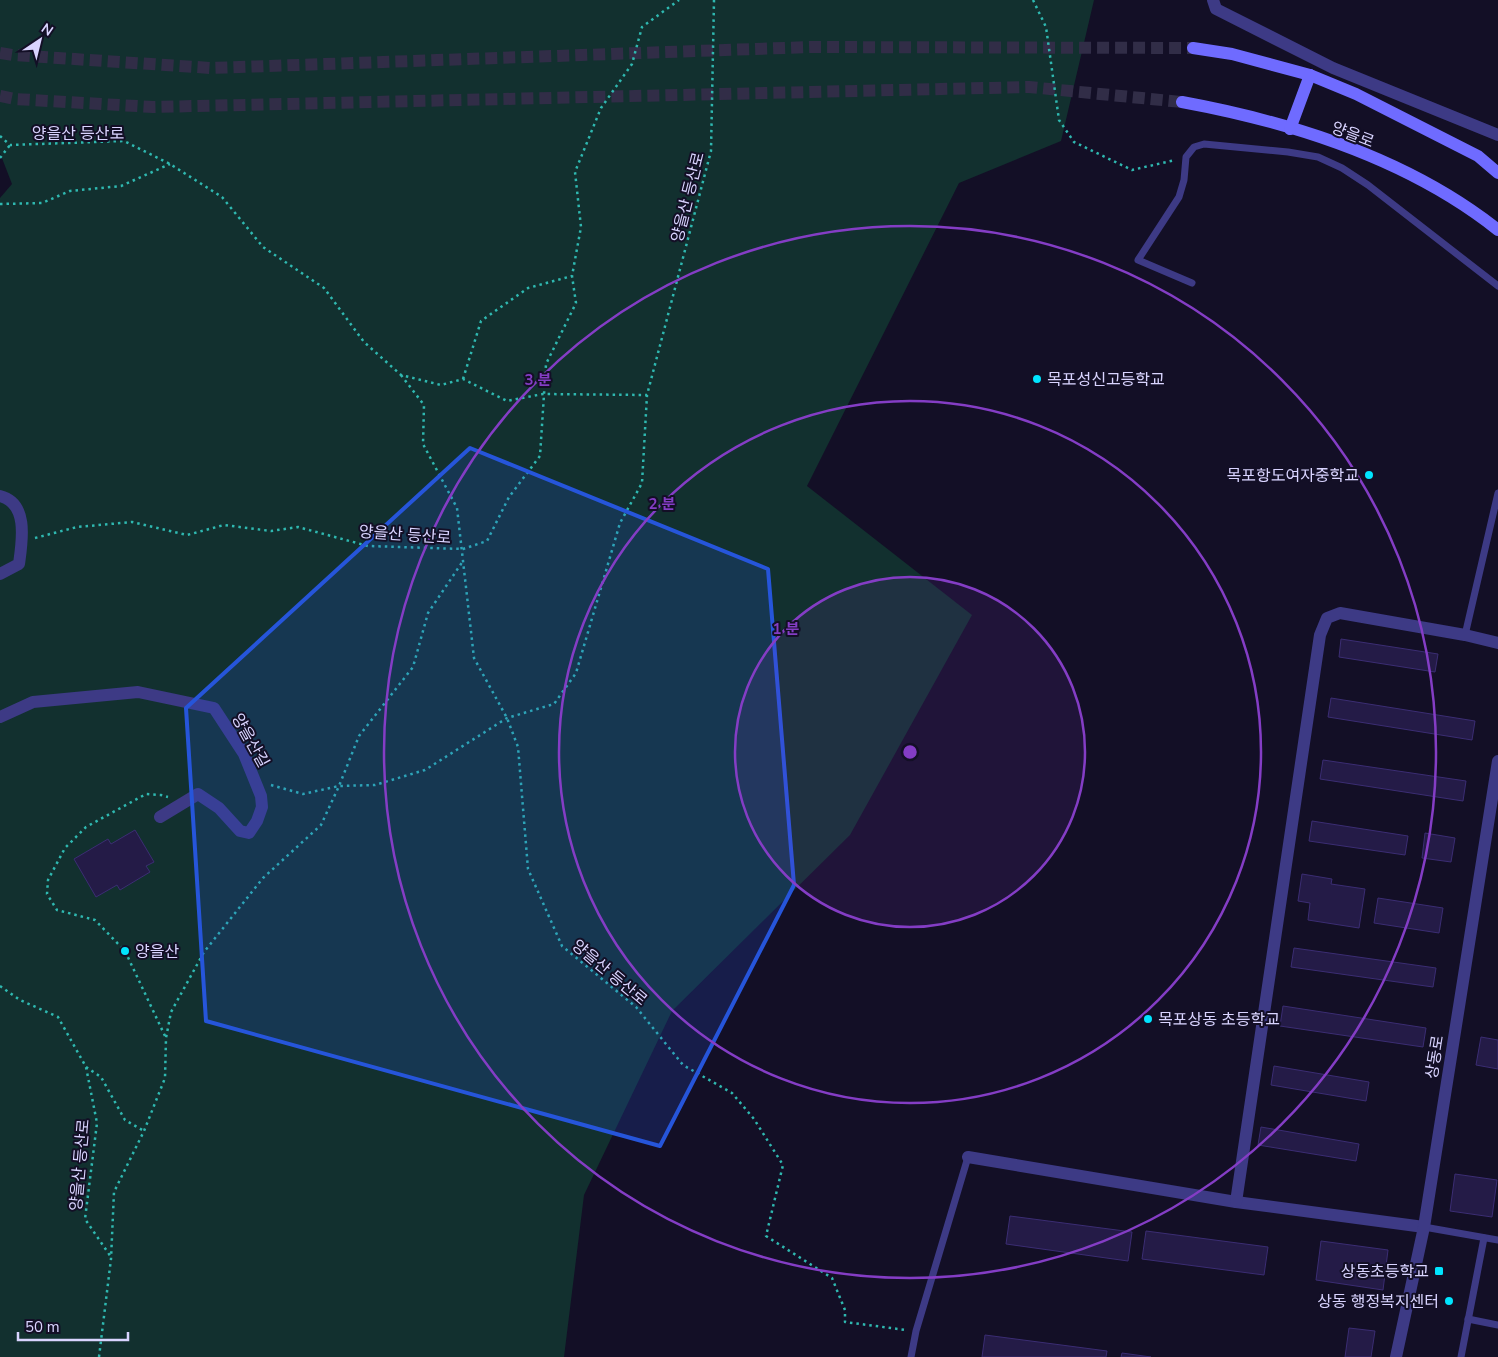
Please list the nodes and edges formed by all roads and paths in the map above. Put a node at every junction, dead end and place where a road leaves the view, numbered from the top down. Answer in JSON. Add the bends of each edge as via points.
{"nodes":[{"id":1,"x":679,"y":0,"type":"edge"},
{"id":2,"x":714,"y":0,"type":"edge"},
{"id":3,"x":1033,"y":0,"type":"edge"},
{"id":4,"x":1213,"y":0,"type":"edge"},
{"id":5,"x":1193,"y":48,"type":"tunnel mouth"},
{"id":6,"x":1310,"y":75,"type":"junction"},
{"id":7,"x":1182,"y":102,"type":"tunnel mouth"},
{"id":8,"x":1290,"y":129,"type":"junction"},
{"id":9,"x":1498,"y":135,"type":"edge"},
{"id":10,"x":0,"y":136,"type":"edge"},
{"id":11,"x":10,"y":145,"type":"junction"},
{"id":12,"x":1186,"y":157,"type":"junction"},
{"id":13,"x":0,"y":158,"type":"edge"},
{"id":14,"x":170,"y":164,"type":"junction"},
{"id":15,"x":1498,"y":172,"type":"edge"},
{"id":16,"x":0,"y":204,"type":"edge"},
{"id":17,"x":1498,"y":230,"type":"edge"},
{"id":18,"x":572,"y":276,"type":"junction"},
{"id":19,"x":1192,"y":283,"type":"dead end"},
{"id":20,"x":1498,"y":286,"type":"edge"},
{"id":21,"x":401,"y":375,"type":"junction"},
{"id":22,"x":463,"y":379,"type":"junction"},
{"id":23,"x":543,"y":394,"type":"junction"},
{"id":24,"x":647,"y":395,"type":"junction"},
{"id":25,"x":1498,"y":493,"type":"edge"},
{"id":26,"x":0,"y":496,"type":"edge"},
{"id":27,"x":23,"y":541,"type":"junction"},
{"id":28,"x":462,"y":549,"type":"junction"},
{"id":29,"x":464,"y":560,"type":"junction"},
{"id":30,"x":0,"y":574,"type":"edge"},
{"id":31,"x":1465,"y":635,"type":"junction"},
{"id":32,"x":1498,"y":643,"type":"edge"},
{"id":33,"x":0,"y":717,"type":"edge"},
{"id":34,"x":507,"y":718,"type":"junction"},
{"id":35,"x":1498,"y":761,"type":"edge"},
{"id":36,"x":255,"y":780,"type":"junction"},
{"id":37,"x":339,"y":786,"type":"junction"},
{"id":38,"x":178,"y":806,"type":"junction"},
{"id":39,"x":160,"y":817,"type":"dead end"},
{"id":40,"x":0,"y":986,"type":"edge"},
{"id":41,"x":166,"y":1038,"type":"junction"},
{"id":42,"x":86,"y":1067,"type":"junction"},
{"id":43,"x":144,"y":1131,"type":"junction"},
{"id":44,"x":968,"y":1158,"type":"joint"},
{"id":45,"x":1236,"y":1202,"type":"junction"},
{"id":46,"x":1424,"y":1227,"type":"junction"},
{"id":47,"x":1484,"y":1238,"type":"junction"},
{"id":48,"x":1498,"y":1240,"type":"edge"},
{"id":49,"x":111,"y":1259,"type":"junction"},
{"id":50,"x":1468,"y":1319,"type":"junction"},
{"id":51,"x":1498,"y":1325,"type":"edge"},
{"id":52,"x":916,"y":1331,"type":"junction"},
{"id":53,"x":99,"y":1357,"type":"edge"},
{"id":54,"x":911,"y":1357,"type":"edge"},
{"id":55,"x":1396,"y":1357,"type":"edge"},
{"id":56,"x":1461,"y":1357,"type":"edge"}],
"edges":[{"from":1,"to":18,"type":"path","name":"양을산 등산로","via":[[642,27],[632,64],[601,108],[574,172],[581,227]]},
{"from":2,"to":24,"type":"path","name":"양을산 등산로","via":[[711,151]]},
{"from":3,"to":12,"type":"path","via":[[1046,28],[1060,120],[1074,142],[1132,170]]},
{"from":4,"to":9,"type":"street","via":[[1216,9],[1333,68]]},
{"from":5,"to":6,"type":"street","via":[[1232,54]]},
{"from":6,"to":8,"type":"street"},
{"from":6,"to":15,"type":"street","via":[[1356,94],[1478,156]]},
{"from":7,"to":8,"type":"street","name":"양을로"},
{"from":8,"to":17,"type":"street","name":"양을로","via":[[1342,145],[1426,183]]},
{"from":10,"to":11,"type":"path","name":"양을산 등산로"},
{"from":11,"to":13,"type":"path","name":"양을산 등산로"},
{"from":11,"to":14,"type":"path","name":"양을산 등산로","via":[[124,141]]},
{"from":12,"to":19,"type":"lane","via":[[1179,197],[1138,260]]},
{"from":12,"to":20,"type":"lane","via":[[1194,147],[1204,144],[1318,157],[1368,185]]},
{"from":14,"to":16,"type":"path","via":[[122,186],[70,190],[42,203]]},
{"from":14,"to":21,"type":"path","name":"양을산 등산로","via":[[222,197],[263,246],[324,288],[364,342]]},
{"from":18,"to":22,"type":"path","via":[[528,288],[481,321]]},
{"from":18,"to":23,"type":"path","name":"양을산 등산로","via":[[576,303],[546,364]]},
{"from":21,"to":22,"type":"path","name":"양을산 등산로","via":[[441,385]]},
{"from":21,"to":28,"type":"path","name":"양을산 등산로","via":[[424,405],[422,444],[457,508]]},
{"from":22,"to":23,"type":"path","via":[[507,401]]},
{"from":23,"to":24,"type":"path"},
{"from":23,"to":28,"type":"path","name":"양을산 등산로","via":[[540,456],[508,497],[488,541]]},
{"from":24,"to":34,"type":"path","name":"양을산 등산로","via":[[642,483],[620,523],[576,673],[554,704]]},
{"from":25,"to":31,"type":"lane"},
{"from":26,"to":27,"type":"street","via":[[8,498],[20,514]]},
{"from":27,"to":28,"type":"path","name":"양을산 등산로","via":[[77,527],[132,522],[187,535],[224,525],[271,531],[298,527],[368,546]]},
{"from":27,"to":30,"type":"street","via":[[19,564]]},
{"from":28,"to":29,"type":"path","name":"양을산 등산로"},
{"from":29,"to":34,"type":"path","name":"양을산 등산로","via":[[474,658]]},
{"from":29,"to":37,"type":"path","name":"양을산 등산로","via":[[428,613],[413,667],[359,736]]},
{"from":31,"to":32,"type":"street"},
{"from":31,"to":45,"type":"street","via":[[1340,613],[1324,622]]},
{"from":33,"to":36,"type":"street","name":"양을산길","via":[[34,702],[138,692],[214,708],[244,754]]},
{"from":34,"to":37,"type":"path","name":"양을산 등산로","via":[[425,770],[375,785]]},
{"from":34,"to":52,"type":"path","name":"양을산 등산로","via":[[518,746],[528,869],[562,946],[636,1007],[682,1065],[732,1093],[754,1119],[783,1165],[766,1236],[832,1278],[845,1310],[845,1322]]},
{"from":35,"to":46,"type":"street","name":"상동로"},
{"from":36,"to":37,"type":"path","name":"양을산 등산로","via":[[303,794]]},
{"from":36,"to":38,"type":"street","name":"양을산길","via":[[262,807],[248,833],[240,831],[219,808],[198,794]]},
{"from":37,"to":41,"type":"path","name":"양을산 등산로","via":[[321,825],[263,878],[204,952],[170,1012]]},
{"from":38,"to":39,"type":"street","name":"양을산길"},
{"from":38,"to":41,"type":"path","name":"양을산 등산로","via":[[172,799],[146,794],[86,827],[65,848],[48,880],[47,894],[57,910],[95,920],[125,951]]},
{"from":40,"to":42,"type":"path","name":"양을산 등산로","via":[[20,1000],[58,1017]]},
{"from":41,"to":43,"type":"path","name":"양을산 등산로","via":[[165,1078]]},
{"from":42,"to":43,"type":"path","name":"양을산 등산로","via":[[101,1077],[125,1120]]},
{"from":42,"to":49,"type":"path","name":"양을산 등산로","via":[[97,1122],[86,1219]]},
{"from":43,"to":49,"type":"path","name":"양을산 등산로","via":[[114,1192]]},
{"from":44,"to":45,"type":"street"},
{"from":44,"to":52,"type":"lane"},
{"from":45,"to":46,"type":"street"},
{"from":46,"to":47,"type":"lane"},
{"from":46,"to":55,"type":"street","name":"상동로"},
{"from":47,"to":48,"type":"lane"},
{"from":47,"to":50,"type":"lane"},
{"from":49,"to":53,"type":"path","name":"양을산 등산로"},
{"from":50,"to":51,"type":"lane"},
{"from":50,"to":56,"type":"lane"},
{"from":52,"to":54,"type":"lane"}]}
